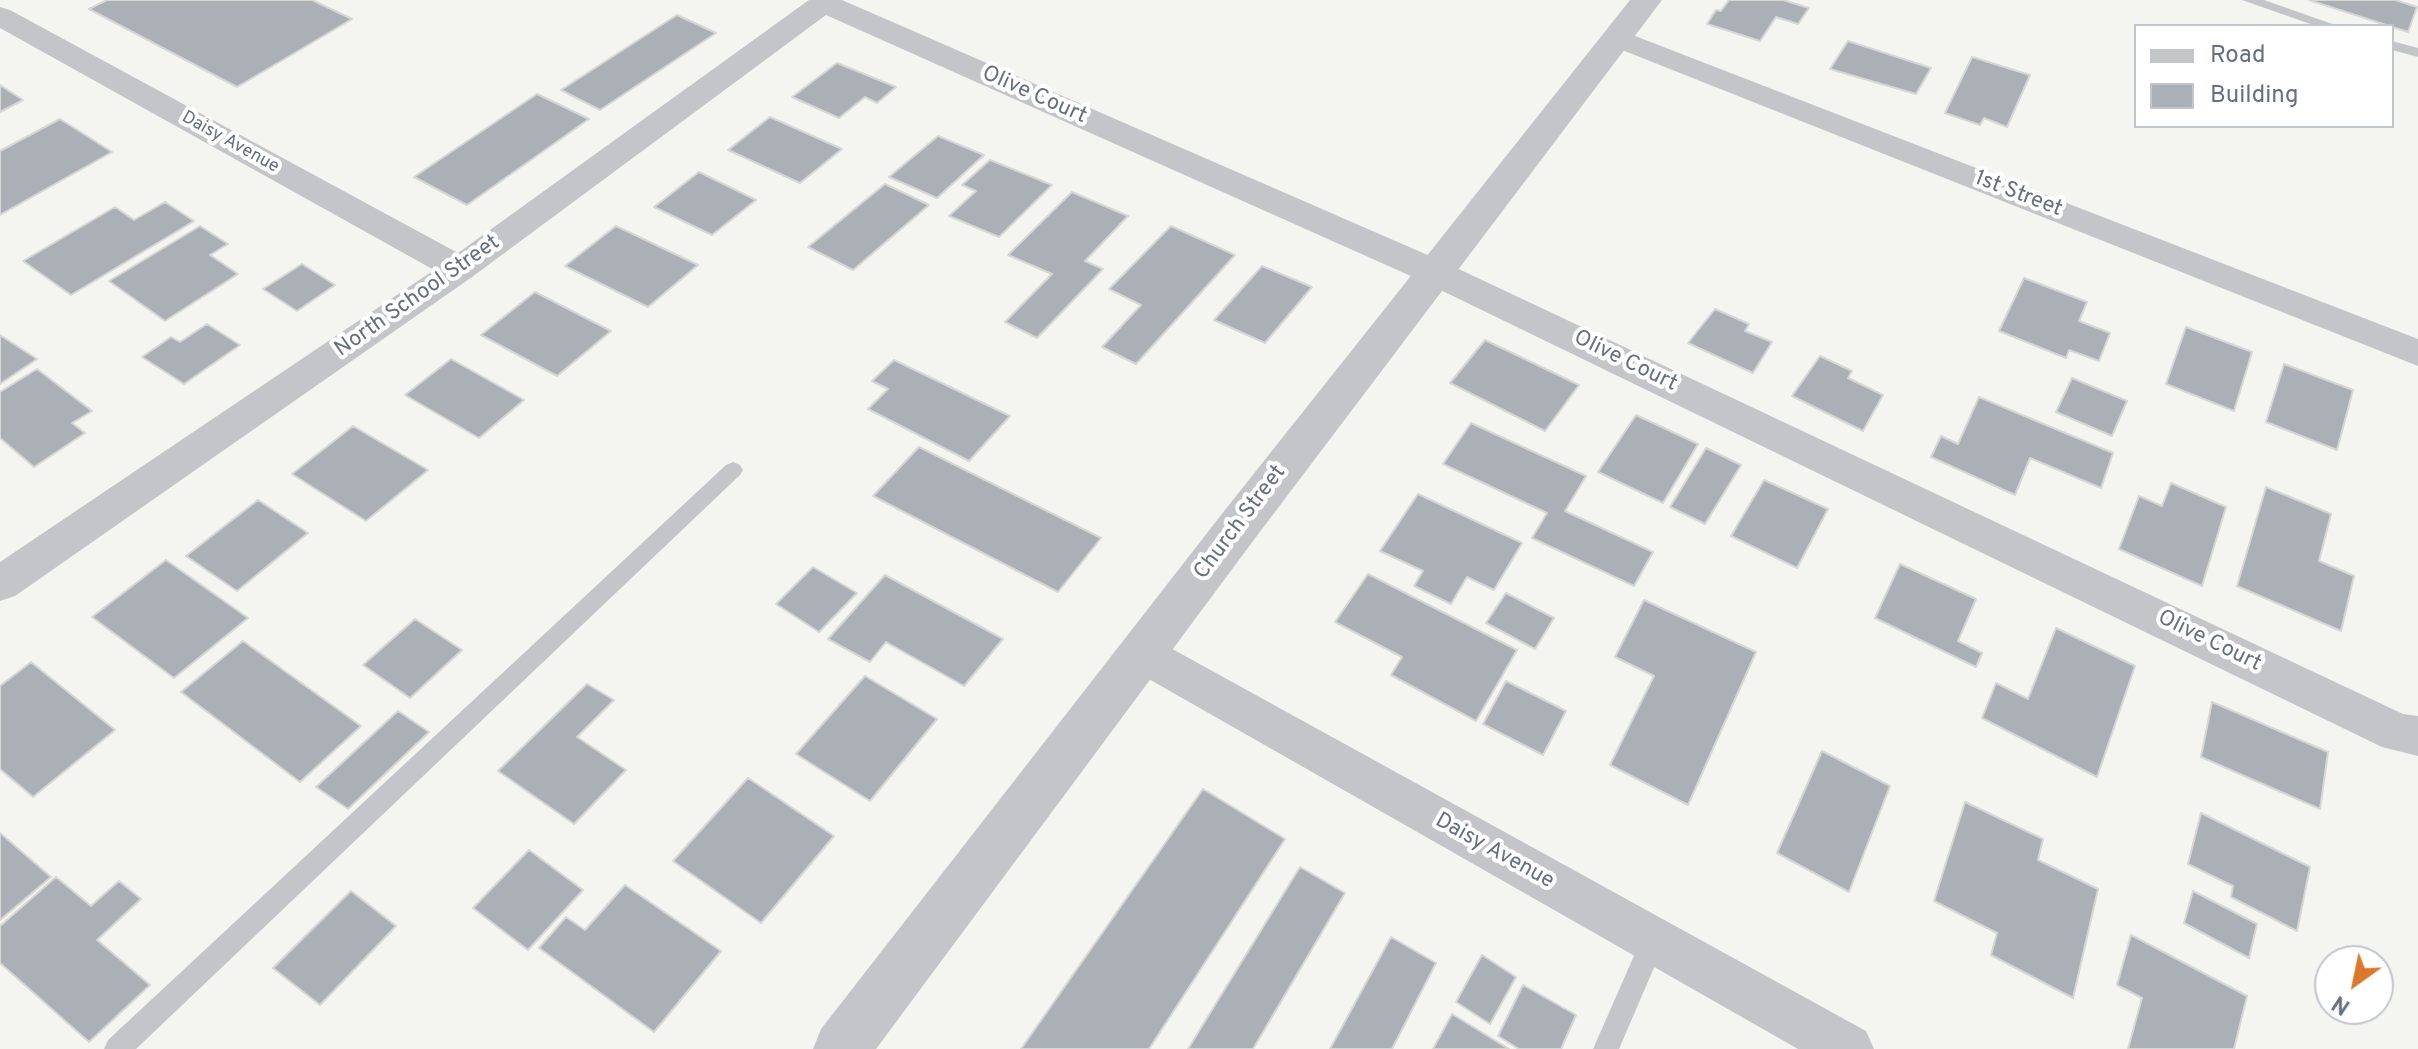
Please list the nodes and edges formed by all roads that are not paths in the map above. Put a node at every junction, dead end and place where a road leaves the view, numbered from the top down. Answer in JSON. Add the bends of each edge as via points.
{"nodes":[{"id":1,"x":17,"y":0,"type":"edge"},
{"id":2,"x":1646,"y":0,"type":"edge"},
{"id":3,"x":2249,"y":0,"type":"edge"},
{"id":4,"x":826,"y":2,"type":"edge"},
{"id":5,"x":0,"y":8,"type":"edge"},
{"id":6,"x":0,"y":16,"type":"edge"},
{"id":7,"x":2325,"y":24,"type":"edge"},
{"id":8,"x":1617,"y":38,"type":"junction"},
{"id":9,"x":2394,"y":46,"type":"edge"},
{"id":10,"x":2418,"y":53,"type":"edge"},
{"id":11,"x":460,"y":269,"type":"junction"},
{"id":12,"x":1434,"y":272,"type":"junction"},
{"id":13,"x":2418,"y":353,"type":"edge"},
{"id":14,"x":733,"y":470,"type":"dead end"},
{"id":15,"x":0,"y":584,"type":"edge"},
{"id":16,"x":1141,"y":653,"type":"junction"},
{"id":17,"x":2418,"y":736,"type":"edge"},
{"id":18,"x":1653,"y":942,"type":"junction"},
{"id":19,"x":117,"y":1049,"type":"edge"},
{"id":20,"x":841,"y":1049,"type":"edge"},
{"id":21,"x":1606,"y":1049,"type":"edge"},
{"id":22,"x":1848,"y":1049,"type":"edge"}],
"edges":[{"from":1,"to":5,"type":"street"},
{"from":2,"to":8,"type":"street","name":"Church Street"},
{"from":3,"to":7,"type":"lane"},
{"from":4,"to":11,"type":"street","name":"North School Street"},
{"from":4,"to":12,"type":"street","name":"Olive Court"},
{"from":6,"to":11,"type":"street","name":"Daisy Avenue"},
{"from":8,"to":12,"type":"street","name":"Church Street"},
{"from":8,"to":13,"type":"street","name":"1st Street"},
{"from":9,"to":10,"type":"lane"},
{"from":11,"to":15,"type":"street","name":"North School Street"},
{"from":12,"to":16,"type":"street","name":"Church Street"},
{"from":12,"to":17,"type":"street","name":"Olive Court","via":[[2398,733]]},
{"from":14,"to":19,"type":"lane"},
{"from":16,"to":18,"type":"street","name":"Daisy Avenue"},
{"from":16,"to":20,"type":"street","name":"Church Street"},
{"from":18,"to":21,"type":"lane"},
{"from":18,"to":22,"type":"street","name":"Daisy Avenue"}]}
